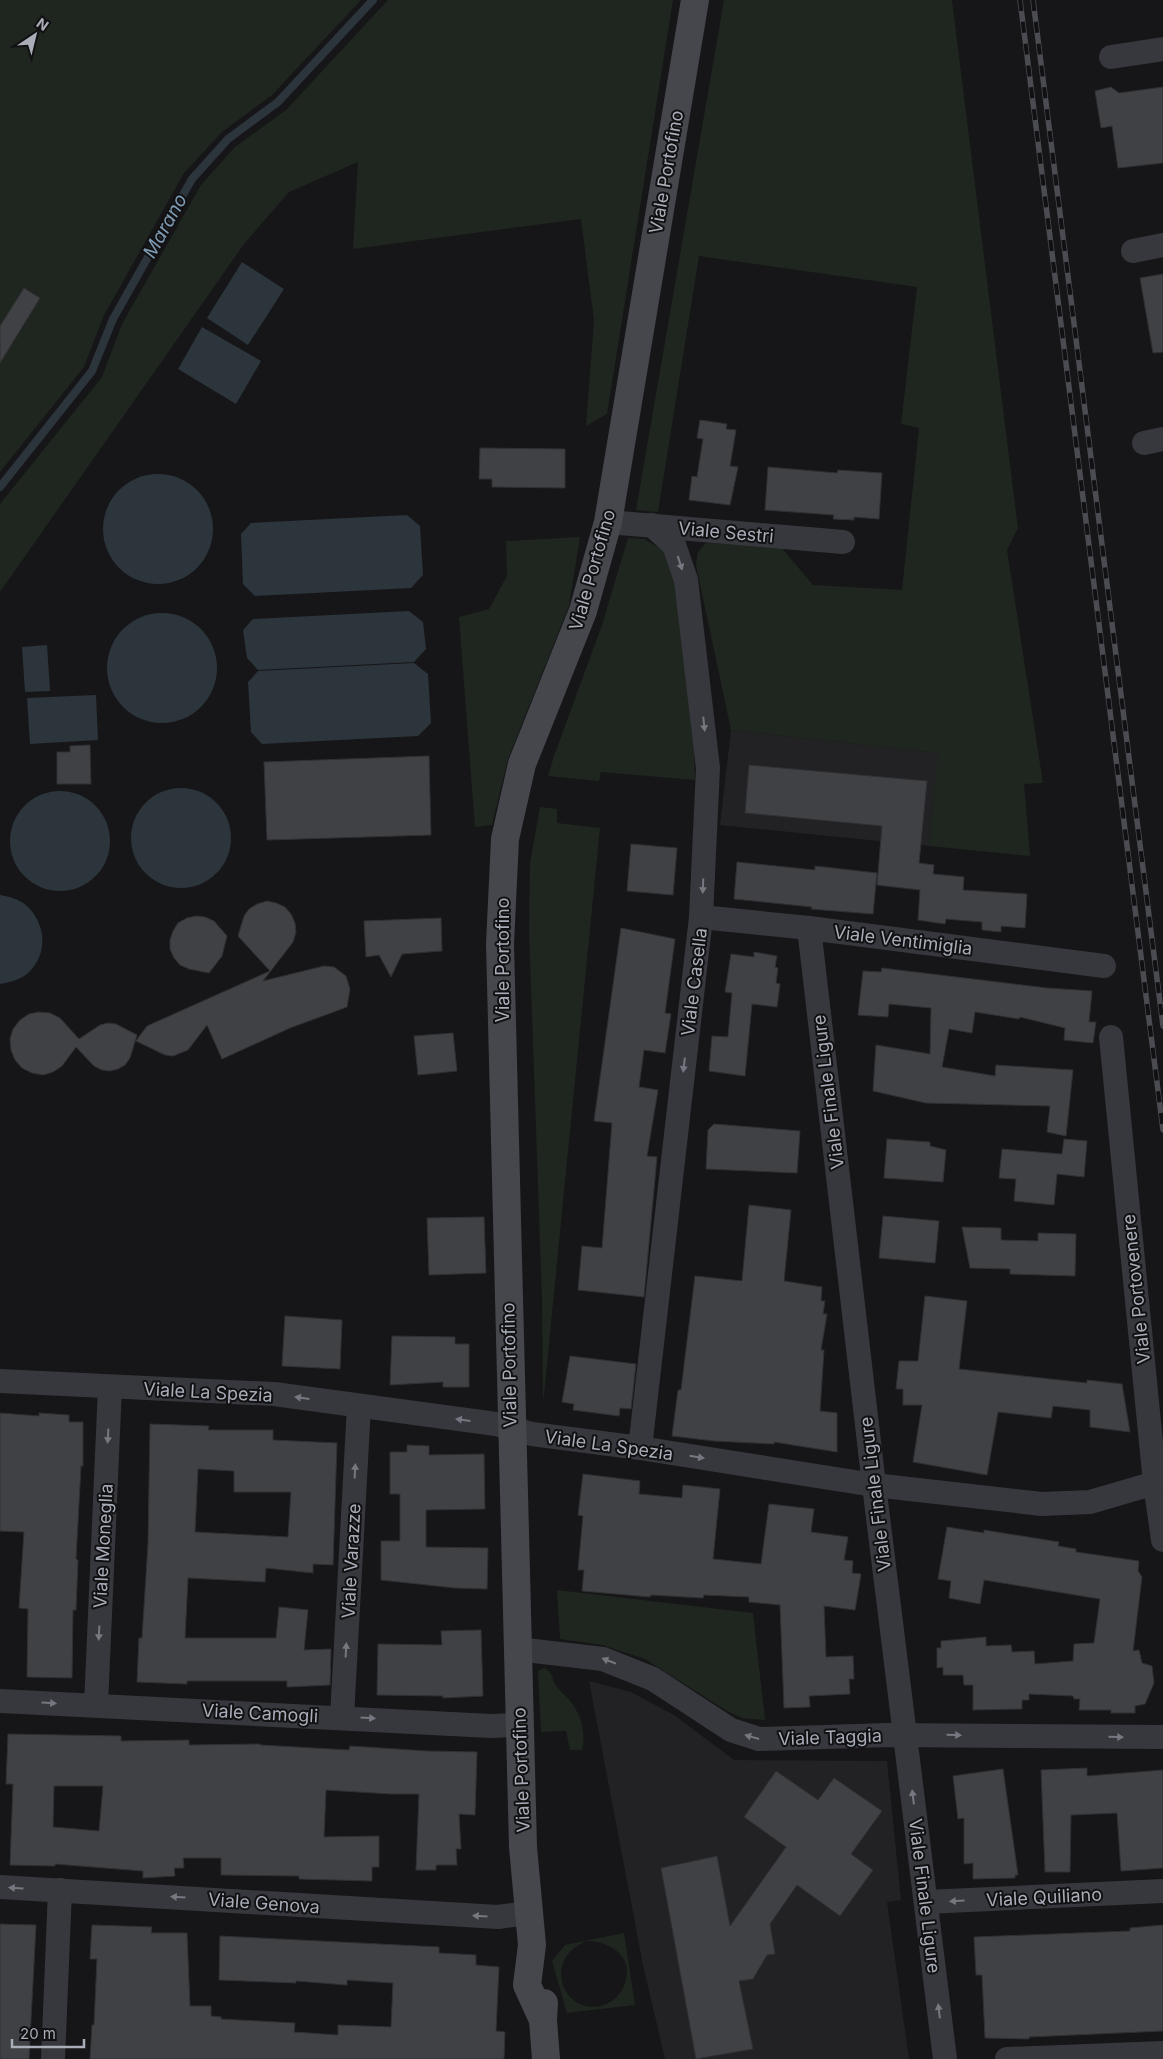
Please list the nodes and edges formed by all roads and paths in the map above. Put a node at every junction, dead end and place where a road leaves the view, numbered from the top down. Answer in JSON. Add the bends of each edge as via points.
{"nodes":[{"id":1,"x":695,"y":0,"type":"edge"},
{"id":2,"x":1163,"y":48,"type":"edge"},
{"id":3,"x":1111,"y":57,"type":"dead end"},
{"id":4,"x":1163,"y":245,"type":"edge"},
{"id":5,"x":1133,"y":251,"type":"dead end"},
{"id":6,"x":608,"y":522,"type":"junction"},
{"id":7,"x":652,"y":525,"type":"junction"},
{"id":8,"x":843,"y":542,"type":"dead end"},
{"id":9,"x":702,"y":916,"type":"junction"},
{"id":10,"x":809,"y":928,"type":"junction"},
{"id":11,"x":1104,"y":966,"type":"dead end"},
{"id":12,"x":1111,"y":1037,"type":"dead end"},
{"id":13,"x":0,"y":1381,"type":"edge"},
{"id":14,"x":110,"y":1387,"type":"junction"},
{"id":15,"x":359,"y":1406,"type":"junction"},
{"id":16,"x":511,"y":1428,"type":"junction"},
{"id":17,"x":640,"y":1448,"type":"junction"},
{"id":18,"x":1159,"y":1482,"type":"edge"},
{"id":19,"x":874,"y":1485,"type":"junction"},
{"id":20,"x":1163,"y":1540,"type":"edge"},
{"id":21,"x":518,"y":1649,"type":"junction"},
{"id":22,"x":0,"y":1701,"type":"edge"},
{"id":23,"x":96,"y":1705,"type":"junction"},
{"id":24,"x":342,"y":1717,"type":"junction"},
{"id":25,"x":520,"y":1725,"type":"junction"},
{"id":26,"x":905,"y":1735,"type":"junction"},
{"id":27,"x":1163,"y":1737,"type":"edge"},
{"id":28,"x":0,"y":1887,"type":"edge"},
{"id":29,"x":60,"y":1890,"type":"junction"},
{"id":30,"x":1163,"y":1891,"type":"edge"},
{"id":31,"x":926,"y":1902,"type":"junction"},
{"id":32,"x":528,"y":1913,"type":"junction"},
{"id":33,"x":1163,"y":2053,"type":"edge"},
{"id":34,"x":52,"y":2059,"type":"edge"},
{"id":35,"x":546,"y":2059,"type":"edge"},
{"id":36,"x":945,"y":2059,"type":"edge"},
{"id":37,"x":1007,"y":2059,"type":"edge"}],
"edges":[{"from":1,"to":6,"type":"street","name":"Viale Portofino"},
{"from":2,"to":3,"type":"street"},
{"from":4,"to":5,"type":"street"},
{"from":6,"to":7,"type":"street","name":"Viale Sestri"},
{"from":6,"to":16,"type":"street","name":"Viale Portofino","via":[[582,611],[522,764],[505,839],[500,944]]},
{"from":7,"to":8,"type":"street","name":"Viale Sestri"},
{"from":7,"to":9,"type":"street","name":"Viale Casella","one_way":true,"via":[[674,545],[686,580],[708,768]]},
{"from":9,"to":10,"type":"street","name":"Viale Ventimiglia"},
{"from":9,"to":17,"type":"street","name":"Viale Casella","one_way":true},
{"from":10,"to":11,"type":"street","name":"Viale Ventimiglia"},
{"from":10,"to":19,"type":"street","name":"Viale Finale Ligure"},
{"from":12,"to":18,"type":"street","name":"Viale Portovenere"},
{"from":13,"to":14,"type":"street","name":"Viale La Spezia"},
{"from":15,"to":14,"type":"street","name":"Viale La Spezia","one_way":true,"via":[[274,1394]]},
{"from":14,"to":23,"type":"street","name":"Viale Moneglia","one_way":true},
{"from":16,"to":15,"type":"street","name":"Viale La Spezia","one_way":true},
{"from":24,"to":15,"type":"street","name":"Viale Varazze","one_way":true},
{"from":16,"to":17,"type":"street","name":"Viale La Spezia","via":[[532,1434]]},
{"from":16,"to":21,"type":"street","name":"Viale Portofino"},
{"from":17,"to":19,"type":"street","name":"Viale La Spezia","one_way":true},
{"from":18,"to":19,"type":"street","name":"Viale La Spezia","via":[[1090,1502],[1042,1504]]},
{"from":18,"to":20,"type":"street","name":"Viale Portovenere"},
{"from":19,"to":26,"type":"street","name":"Viale Finale Ligure"},
{"from":21,"to":25,"type":"street","name":"Viale Portofino"},
{"from":26,"to":21,"type":"street","name":"Viale Taggia","one_way":true,"via":[[759,1739],[730,1730],[652,1679],[603,1658]]},
{"from":22,"to":23,"type":"street","name":"Viale Camogli","one_way":true},
{"from":23,"to":24,"type":"street","name":"Viale Camogli"},
{"from":24,"to":25,"type":"street","name":"Viale Camogli","one_way":true},
{"from":25,"to":32,"type":"street","name":"Viale Portofino"},
{"from":26,"to":27,"type":"street","name":"Viale Taggia","one_way":true},
{"from":31,"to":26,"type":"street","name":"Viale Finale Ligure","one_way":true},
{"from":29,"to":28,"type":"street","name":"Viale Genova","one_way":true},
{"from":32,"to":29,"type":"street","name":"Viale Genova","one_way":true,"via":[[498,1917]]},
{"from":29,"to":34,"type":"street"},
{"from":30,"to":31,"type":"street","name":"Viale Quiliano","one_way":true},
{"from":36,"to":31,"type":"street","name":"Viale Finale Ligure","one_way":true},
{"from":32,"to":35,"type":"street","name":"Viale Portofino","via":[[532,1945],[527,1985],[543,2020]]},
{"from":33,"to":37,"type":"street"}]}
